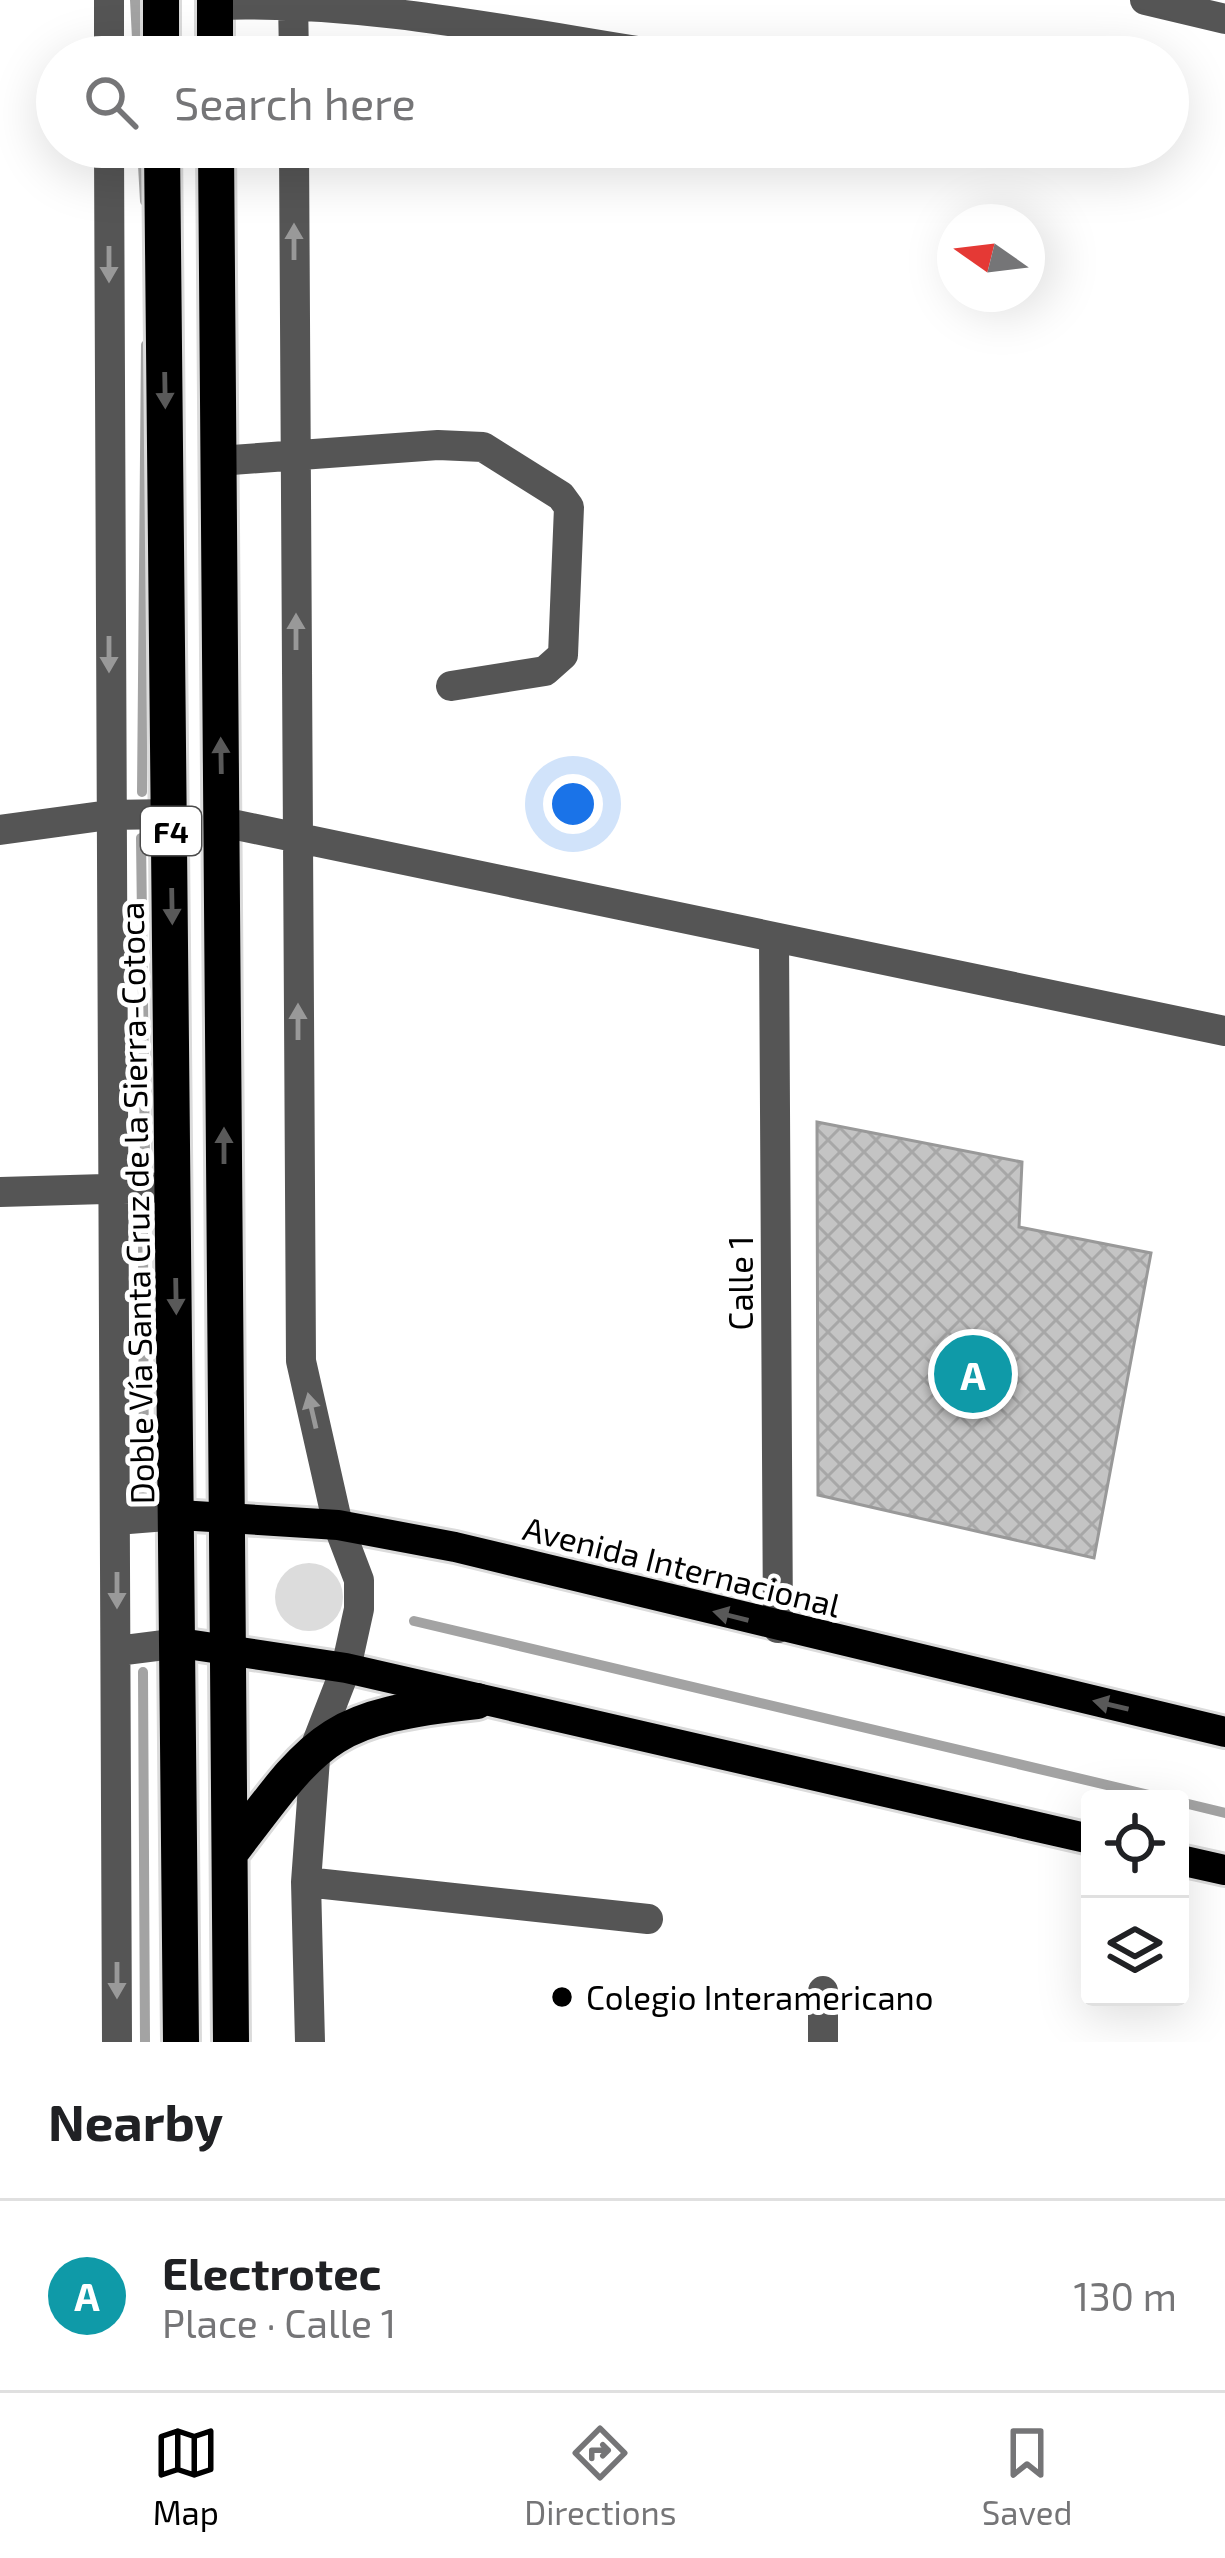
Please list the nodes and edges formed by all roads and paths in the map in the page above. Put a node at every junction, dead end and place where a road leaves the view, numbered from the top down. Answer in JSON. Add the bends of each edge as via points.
{"nodes":[{"id":1,"x":109,"y":0,"type":"edge"},
{"id":2,"x":161,"y":0,"type":"edge"},
{"id":3,"x":293,"y":0,"type":"edge"},
{"id":4,"x":1145,"y":0,"type":"edge"},
{"id":5,"x":215,"y":3,"type":"edge"},
{"id":6,"x":385,"y":4,"type":"edge"},
{"id":7,"x":1225,"y":19,"type":"edge"},
{"id":8,"x":109,"y":36,"type":"edge"},
{"id":9,"x":161,"y":36,"type":"edge"},
{"id":10,"x":215,"y":36,"type":"edge"},
{"id":11,"x":293,"y":36,"type":"edge"},
{"id":12,"x":560,"y":36,"type":"edge"},
{"id":13,"x":109,"y":168,"type":"edge"},
{"id":14,"x":163,"y":168,"type":"edge"},
{"id":15,"x":216,"y":168,"type":"edge"},
{"id":16,"x":294,"y":168,"type":"edge"},
{"id":17,"x":295,"y":454,"type":"junction"},
{"id":18,"x":218,"y":461,"type":"junction"},
{"id":19,"x":451,"y":686,"type":"dead end"},
{"id":20,"x":170,"y":814,"type":"junction"},
{"id":21,"x":109,"y":815,"type":"junction"},
{"id":22,"x":222,"y":822,"type":"junction"},
{"id":23,"x":0,"y":830,"type":"edge"},
{"id":24,"x":296,"y":835,"type":"junction"},
{"id":25,"x":774,"y":938,"type":"junction"},
{"id":26,"x":1225,"y":1031,"type":"edge"},
{"id":27,"x":175,"y":1186,"type":"junction"},
{"id":28,"x":0,"y":1192,"type":"edge"},
{"id":29,"x":117,"y":1192,"type":"junction"},
{"id":30,"x":179,"y":1515,"type":"junction"},
{"id":31,"x":227,"y":1515,"type":"junction"},
{"id":32,"x":116,"y":1520,"type":"junction"},
{"id":33,"x":338,"y":1525,"type":"junction"},
{"id":34,"x":778,"y":1628,"type":"junction"},
{"id":35,"x":180,"y":1643,"type":"junction"},
{"id":36,"x":228,"y":1647,"type":"junction"},
{"id":37,"x":117,"y":1651,"type":"junction"},
{"id":38,"x":346,"y":1668,"type":"junction"},
{"id":39,"x":477,"y":1701,"type":"junction"},
{"id":40,"x":1225,"y":1732,"type":"edge"},
{"id":41,"x":316,"y":1745,"type":"junction"},
{"id":42,"x":1081,"y":1838,"type":"edge"},
{"id":43,"x":230,"y":1853,"type":"junction"},
{"id":44,"x":1189,"y":1862,"type":"edge"},
{"id":45,"x":1225,"y":1870,"type":"edge"},
{"id":46,"x":306,"y":1882,"type":"junction"},
{"id":47,"x":648,"y":1919,"type":"dead end"},
{"id":48,"x":823,"y":1991,"type":"dead end"},
{"id":49,"x":117,"y":2042,"type":"edge"},
{"id":50,"x":181,"y":2042,"type":"edge"},
{"id":51,"x":231,"y":2042,"type":"edge"},
{"id":52,"x":310,"y":2042,"type":"edge"},
{"id":53,"x":823,"y":2042,"type":"edge"}],
"edges":[{"from":1,"to":8,"type":"street"},
{"from":2,"to":9,"type":"highway"},
{"from":3,"to":5,"type":"street"},
{"from":3,"to":6,"type":"street"},
{"from":3,"to":11,"type":"street"},
{"from":4,"to":7,"type":"street"},
{"from":5,"to":10,"type":"highway"},
{"from":6,"to":12,"type":"street"},
{"from":13,"to":21,"type":"street","one_way":true},
{"from":14,"to":20,"type":"highway","name":"Doble Vía Santa Cruz de la Sierra-Cotoca","number":"F4","one_way":true},
{"from":15,"to":18,"type":"highway","number":"F4"},
{"from":17,"to":16,"type":"street","one_way":true},
{"from":17,"to":18,"type":"street"},
{"from":17,"to":19,"type":"street","via":[[483,447],[569,507],[563,655],[544,671]]},
{"from":24,"to":17,"type":"street","one_way":true},
{"from":22,"to":18,"type":"highway","number":"F4","one_way":true},
{"from":20,"to":21,"type":"street"},
{"from":20,"to":27,"type":"highway","name":"Doble Vía Santa Cruz de la Sierra-Cotoca","number":"F4","one_way":true},
{"from":21,"to":23,"type":"street"},
{"from":21,"to":29,"type":"street"},
{"from":22,"to":24,"type":"street"},
{"from":31,"to":22,"type":"highway","number":"F4","one_way":true},
{"from":24,"to":25,"type":"street"},
{"from":33,"to":24,"type":"street","one_way":true,"via":[[301,1361]]},
{"from":25,"to":26,"type":"street"},
{"from":25,"to":34,"type":"street","name":"Calle 1"},
{"from":27,"to":29,"type":"street"},
{"from":27,"to":30,"type":"highway","name":"Doble Vía Santa Cruz de la Sierra-Cotoca","number":"F4","one_way":true},
{"from":28,"to":29,"type":"street"},
{"from":29,"to":32,"type":"street"},
{"from":30,"to":31,"type":"main road","name":"Avenida Internacional"},
{"from":30,"to":32,"type":"street","name":"Avenida Internacional"},
{"from":30,"to":35,"type":"highway","name":"Doble Vía Santa Cruz de la Sierra-Cotoca","number":"F4"},
{"from":31,"to":33,"type":"main road","name":"Avenida Internacional"},
{"from":31,"to":36,"type":"highway","number":"F4"},
{"from":32,"to":37,"type":"street","one_way":true},
{"from":34,"to":33,"type":"main road","name":"Avenida Internacional","one_way":true},
{"from":33,"to":38,"type":"street","via":[[359,1580]]},
{"from":40,"to":34,"type":"main road","name":"Avenida Internacional","one_way":true},
{"from":35,"to":36,"type":"main road"},
{"from":35,"to":37,"type":"street"},
{"from":35,"to":50,"type":"highway","name":"Doble Vía Santa Cruz de la Sierra-Cotoca","number":"F4"},
{"from":36,"to":38,"type":"main road"},
{"from":36,"to":43,"type":"highway","number":"F4"},
{"from":37,"to":49,"type":"street","one_way":true},
{"from":38,"to":39,"type":"main road"},
{"from":38,"to":41,"type":"street"},
{"from":39,"to":41,"type":"highway","via":[[368,1719]]},
{"from":39,"to":42,"type":"main road"},
{"from":41,"to":43,"type":"highway"},
{"from":41,"to":46,"type":"street"},
{"from":43,"to":51,"type":"highway","number":"F4"},
{"from":44,"to":45,"type":"main road"},
{"from":46,"to":47,"type":"street"},
{"from":46,"to":52,"type":"street"},
{"from":48,"to":53,"type":"street"}]}
